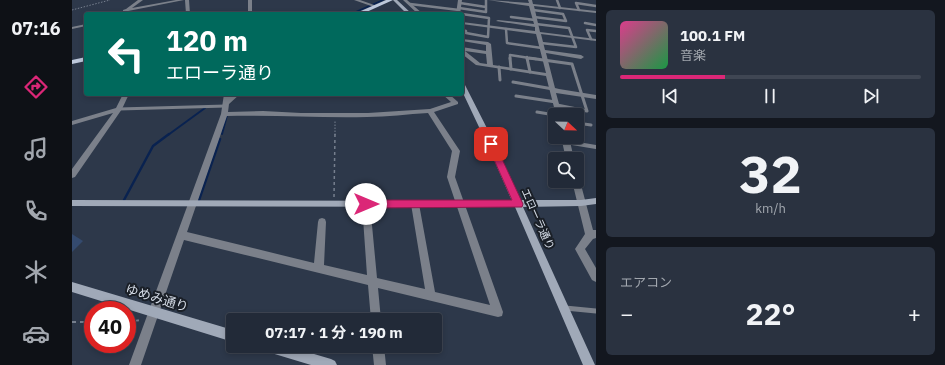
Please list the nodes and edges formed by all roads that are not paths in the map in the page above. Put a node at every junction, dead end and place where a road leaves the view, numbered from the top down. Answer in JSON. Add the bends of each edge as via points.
{"nodes":[{"id":1,"x":141,"y":0,"type":"edge"},
{"id":2,"x":182,"y":0,"type":"edge"},
{"id":3,"x":187,"y":0,"type":"edge"},
{"id":4,"x":250,"y":0,"type":"edge"},
{"id":5,"x":356,"y":0,"type":"edge"},
{"id":6,"x":390,"y":0,"type":"edge"},
{"id":7,"x":395,"y":0,"type":"edge"},
{"id":8,"x":405,"y":0,"type":"edge"},
{"id":9,"x":486,"y":0,"type":"edge"},
{"id":10,"x":490,"y":0,"type":"edge"},
{"id":11,"x":557,"y":0,"type":"edge"},
{"id":12,"x":574,"y":0,"type":"edge"},
{"id":13,"x":576,"y":3,"type":"junction"},
{"id":14,"x":410,"y":4,"type":"junction"},
{"id":15,"x":531,"y":5,"type":"edge"},
{"id":16,"x":375,"y":6,"type":"junction"},
{"id":17,"x":596,"y":6,"type":"edge"},
{"id":18,"x":486,"y":7,"type":"junction"},
{"id":19,"x":560,"y":8,"type":"junction"},
{"id":20,"x":459,"y":10,"type":"edge"},
{"id":21,"x":579,"y":10,"type":"junction"},
{"id":22,"x":124,"y":12,"type":"edge"},
{"id":23,"x":188,"y":12,"type":"edge"},
{"id":24,"x":250,"y":12,"type":"edge"},
{"id":25,"x":362,"y":12,"type":"edge"},
{"id":26,"x":408,"y":12,"type":"edge"},
{"id":27,"x":419,"y":12,"type":"edge"},
{"id":28,"x":596,"y":12,"type":"edge"},
{"id":29,"x":512,"y":17,"type":"dead end"},
{"id":30,"x":498,"y":21,"type":"dead end"},
{"id":31,"x":536,"y":22,"type":"junction"},
{"id":32,"x":464,"y":23,"type":"edge"},
{"id":33,"x":585,"y":23,"type":"dead end"},
{"id":34,"x":84,"y":25,"type":"edge"},
{"id":35,"x":596,"y":25,"type":"edge"},
{"id":36,"x":488,"y":26,"type":"junction"},
{"id":37,"x":72,"y":28,"type":"edge"},
{"id":38,"x":506,"y":29,"type":"junction"},
{"id":39,"x":464,"y":30,"type":"edge"},
{"id":40,"x":596,"y":31,"type":"edge"},
{"id":41,"x":538,"y":33,"type":"junction"},
{"id":42,"x":572,"y":37,"type":"junction"},
{"id":43,"x":594,"y":39,"type":"edge"},
{"id":44,"x":464,"y":40,"type":"edge"},
{"id":45,"x":542,"y":47,"type":"junction"},
{"id":46,"x":464,"y":50,"type":"edge"},
{"id":47,"x":464,"y":52,"type":"edge"},
{"id":48,"x":489,"y":53,"type":"junction"},
{"id":49,"x":581,"y":56,"type":"dead end"},
{"id":50,"x":470,"y":57,"type":"junction"},
{"id":51,"x":464,"y":58,"type":"edge"},
{"id":52,"x":527,"y":58,"type":"junction"},
{"id":53,"x":84,"y":59,"type":"edge"},
{"id":54,"x":545,"y":60,"type":"junction"},
{"id":55,"x":72,"y":62,"type":"edge"},
{"id":56,"x":490,"y":66,"type":"junction"},
{"id":57,"x":499,"y":67,"type":"junction"},
{"id":58,"x":511,"y":69,"type":"junction"},
{"id":59,"x":530,"y":72,"type":"junction"},
{"id":60,"x":549,"y":75,"type":"junction"},
{"id":61,"x":500,"y":80,"type":"dead end"},
{"id":62,"x":513,"y":82,"type":"dead end"},
{"id":63,"x":553,"y":89,"type":"junction"},
{"id":64,"x":464,"y":90,"type":"edge"},
{"id":65,"x":582,"y":95,"type":"junction"},
{"id":66,"x":125,"y":96,"type":"edge"},
{"id":67,"x":226,"y":96,"type":"edge"},
{"id":68,"x":234,"y":96,"type":"edge"},
{"id":69,"x":447,"y":96,"type":"edge"},
{"id":70,"x":516,"y":96,"type":"dead end"},
{"id":71,"x":596,"y":97,"type":"edge"},
{"id":72,"x":556,"y":104,"type":"junction"},
{"id":73,"x":225,"y":108,"type":"junction"},
{"id":74,"x":557,"y":108,"type":"edge"},
{"id":75,"x":119,"y":109,"type":"junction"},
{"id":76,"x":430,"y":111,"type":"junction"},
{"id":77,"x":537,"y":112,"type":"dead end"},
{"id":78,"x":548,"y":114,"type":"edge"},
{"id":79,"x":72,"y":122,"type":"edge"},
{"id":80,"x":584,"y":124,"type":"edge"},
{"id":81,"x":592,"y":125,"type":"dead end"},
{"id":82,"x":584,"y":144,"type":"edge"},
{"id":83,"x":596,"y":147,"type":"edge"},
{"id":84,"x":72,"y":175,"type":"edge"},
{"id":85,"x":578,"y":188,"type":"edge"},
{"id":86,"x":596,"y":201,"type":"edge"},
{"id":87,"x":72,"y":203,"type":"edge"},
{"id":88,"x":193,"y":203,"type":"junction"},
{"id":89,"x":582,"y":203,"type":"junction"},
{"id":90,"x":366,"y":204,"type":"junction"},
{"id":91,"x":415,"y":204,"type":"junction"},
{"id":92,"x":460,"y":204,"type":"junction"},
{"id":93,"x":518,"y":204,"type":"junction"},
{"id":94,"x":322,"y":222,"type":"dead end"},
{"id":95,"x":593,"y":234,"type":"edge"},
{"id":96,"x":182,"y":235,"type":"junction"},
{"id":97,"x":319,"y":268,"type":"junction"},
{"id":98,"x":596,"y":277,"type":"edge"},
{"id":99,"x":373,"y":282,"type":"junction"},
{"id":100,"x":72,"y":287,"type":"edge"},
{"id":101,"x":431,"y":296,"type":"junction"},
{"id":102,"x":564,"y":308,"type":"junction"},
{"id":103,"x":596,"y":311,"type":"edge"},
{"id":104,"x":375,"y":313,"type":"edge"},
{"id":105,"x":153,"y":317,"type":"junction"},
{"id":106,"x":226,"y":334,"type":"edge"},
{"id":107,"x":291,"y":353,"type":"edge"},
{"id":108,"x":379,"y":353,"type":"edge"},
{"id":109,"x":135,"y":365,"type":"edge"},
{"id":110,"x":331,"y":365,"type":"edge"},
{"id":111,"x":380,"y":365,"type":"edge"},
{"id":112,"x":590,"y":365,"type":"edge"}],
"edges":[{"from":1,"to":22,"type":"street"},
{"from":2,"to":22,"type":"street"},
{"from":3,"to":23,"type":"street"},
{"from":4,"to":24,"type":"street"},
{"from":5,"to":16,"type":"street"},
{"from":6,"to":16,"type":"main road"},
{"from":7,"to":26,"type":"street"},
{"from":8,"to":14,"type":"street"},
{"from":9,"to":18,"type":"lane"},
{"from":10,"to":15,"type":"street"},
{"from":11,"to":19,"type":"lane"},
{"from":12,"to":13,"type":"lane"},
{"from":13,"to":17,"type":"lane"},
{"from":13,"to":21,"type":"lane"},
{"from":14,"to":20,"type":"lane"},
{"from":14,"to":27,"type":"street"},
{"from":15,"to":19,"type":"street"},
{"from":15,"to":31,"type":"street"},
{"from":15,"to":31,"type":"lane","via":[[563,14],[566,21]]},
{"from":16,"to":25,"type":"main road"},
{"from":18,"to":20,"type":"lane"},
{"from":18,"to":20,"type":"lane","via":[[486,12]]},
{"from":19,"to":21,"type":"street"},
{"from":20,"to":36,"type":"lane","via":[[488,18]]},
{"from":21,"to":28,"type":"street"},
{"from":29,"to":31,"type":"lane"},
{"from":30,"to":31,"type":"street"},
{"from":31,"to":41,"type":"street"},
{"from":31,"to":42,"type":"lane","via":[[568,28]]},
{"from":32,"to":36,"type":"street"},
{"from":33,"to":35,"type":"lane"},
{"from":34,"to":37,"type":"street"},
{"from":36,"to":38,"type":"street"},
{"from":36,"to":39,"type":"lane","via":[[488,36],[466,33]]},
{"from":38,"to":41,"type":"street"},
{"from":38,"to":45,"type":"lane","via":[[508,43]]},
{"from":40,"to":43,"type":"lane","via":[[587,30]]},
{"from":41,"to":42,"type":"street"},
{"from":41,"to":45,"type":"street"},
{"from":42,"to":43,"type":"street"},
{"from":42,"to":45,"type":"lane","via":[[576,47]]},
{"from":44,"to":48,"type":"street","via":[[488,44]]},
{"from":45,"to":49,"type":"street"},
{"from":45,"to":54,"type":"street"},
{"from":46,"to":48,"type":"street"},
{"from":47,"to":50,"type":"street"},
{"from":48,"to":56,"type":"street"},
{"from":50,"to":51,"type":"street"},
{"from":50,"to":56,"type":"street","via":[[478,64]]},
{"from":52,"to":54,"type":"lane"},
{"from":52,"to":58,"type":"lane","via":[[510,55]]},
{"from":52,"to":59,"type":"lane"},
{"from":53,"to":55,"type":"main road"},
{"from":54,"to":60,"type":"street"},
{"from":54,"to":65,"type":"lane","via":[[572,64]]},
{"from":56,"to":57,"type":"street"},
{"from":57,"to":58,"type":"street"},
{"from":57,"to":61,"type":"lane"},
{"from":58,"to":59,"type":"street"},
{"from":59,"to":60,"type":"street"},
{"from":60,"to":63,"type":"street"},
{"from":62,"to":63,"type":"lane"},
{"from":63,"to":65,"type":"street"},
{"from":63,"to":72,"type":"street"},
{"from":64,"to":93,"type":"street","name":"エローラ通り"},
{"from":65,"to":71,"type":"street"},
{"from":65,"to":72,"type":"lane","via":[[587,110]]},
{"from":66,"to":75,"type":"street"},
{"from":67,"to":73,"type":"street"},
{"from":68,"to":73,"type":"street"},
{"from":69,"to":76,"type":"street","via":[[456,103]]},
{"from":70,"to":72,"type":"lane"},
{"from":72,"to":74,"type":"street"},
{"from":73,"to":75,"type":"lane","via":[[150,106]]},
{"from":73,"to":76,"type":"street","via":[[263,113],[335,115]]},
{"from":73,"to":88,"type":"street"},
{"from":75,"to":79,"type":"street"},
{"from":75,"to":84,"type":"street"},
{"from":76,"to":92,"type":"street","via":[[456,151],[451,177]]},
{"from":77,"to":78,"type":"lane"},
{"from":80,"to":81,"type":"lane"},
{"from":82,"to":83,"type":"lane"},
{"from":85,"to":89,"type":"street"},
{"from":86,"to":89,"type":"street"},
{"from":87,"to":88,"type":"street"},
{"from":88,"to":90,"type":"street"},
{"from":88,"to":96,"type":"street"},
{"from":89,"to":93,"type":"street"},
{"from":89,"to":95,"type":"street"},
{"from":90,"to":91,"type":"street"},
{"from":90,"to":99,"type":"street"},
{"from":91,"to":92,"type":"street"},
{"from":91,"to":101,"type":"street"},
{"from":92,"to":93,"type":"street"},
{"from":92,"to":101,"type":"street","via":[[498,312]]},
{"from":93,"to":102,"type":"street","name":"エローラ通り"},
{"from":94,"to":97,"type":"street"},
{"from":95,"to":98,"type":"street","via":[[580,249]]},
{"from":96,"to":97,"type":"street"},
{"from":96,"to":105,"type":"street"},
{"from":97,"to":99,"type":"street"},
{"from":99,"to":101,"type":"street"},
{"from":99,"to":104,"type":"street"},
{"from":100,"to":105,"type":"street","name":"ゆめみ通り"},
{"from":102,"to":103,"type":"lane"},
{"from":102,"to":112,"type":"street","name":"エローラ通り"},
{"from":105,"to":106,"type":"street","name":"ゆめみ通り"},
{"from":105,"to":109,"type":"street"},
{"from":107,"to":110,"type":"street"},
{"from":108,"to":111,"type":"street"}]}
